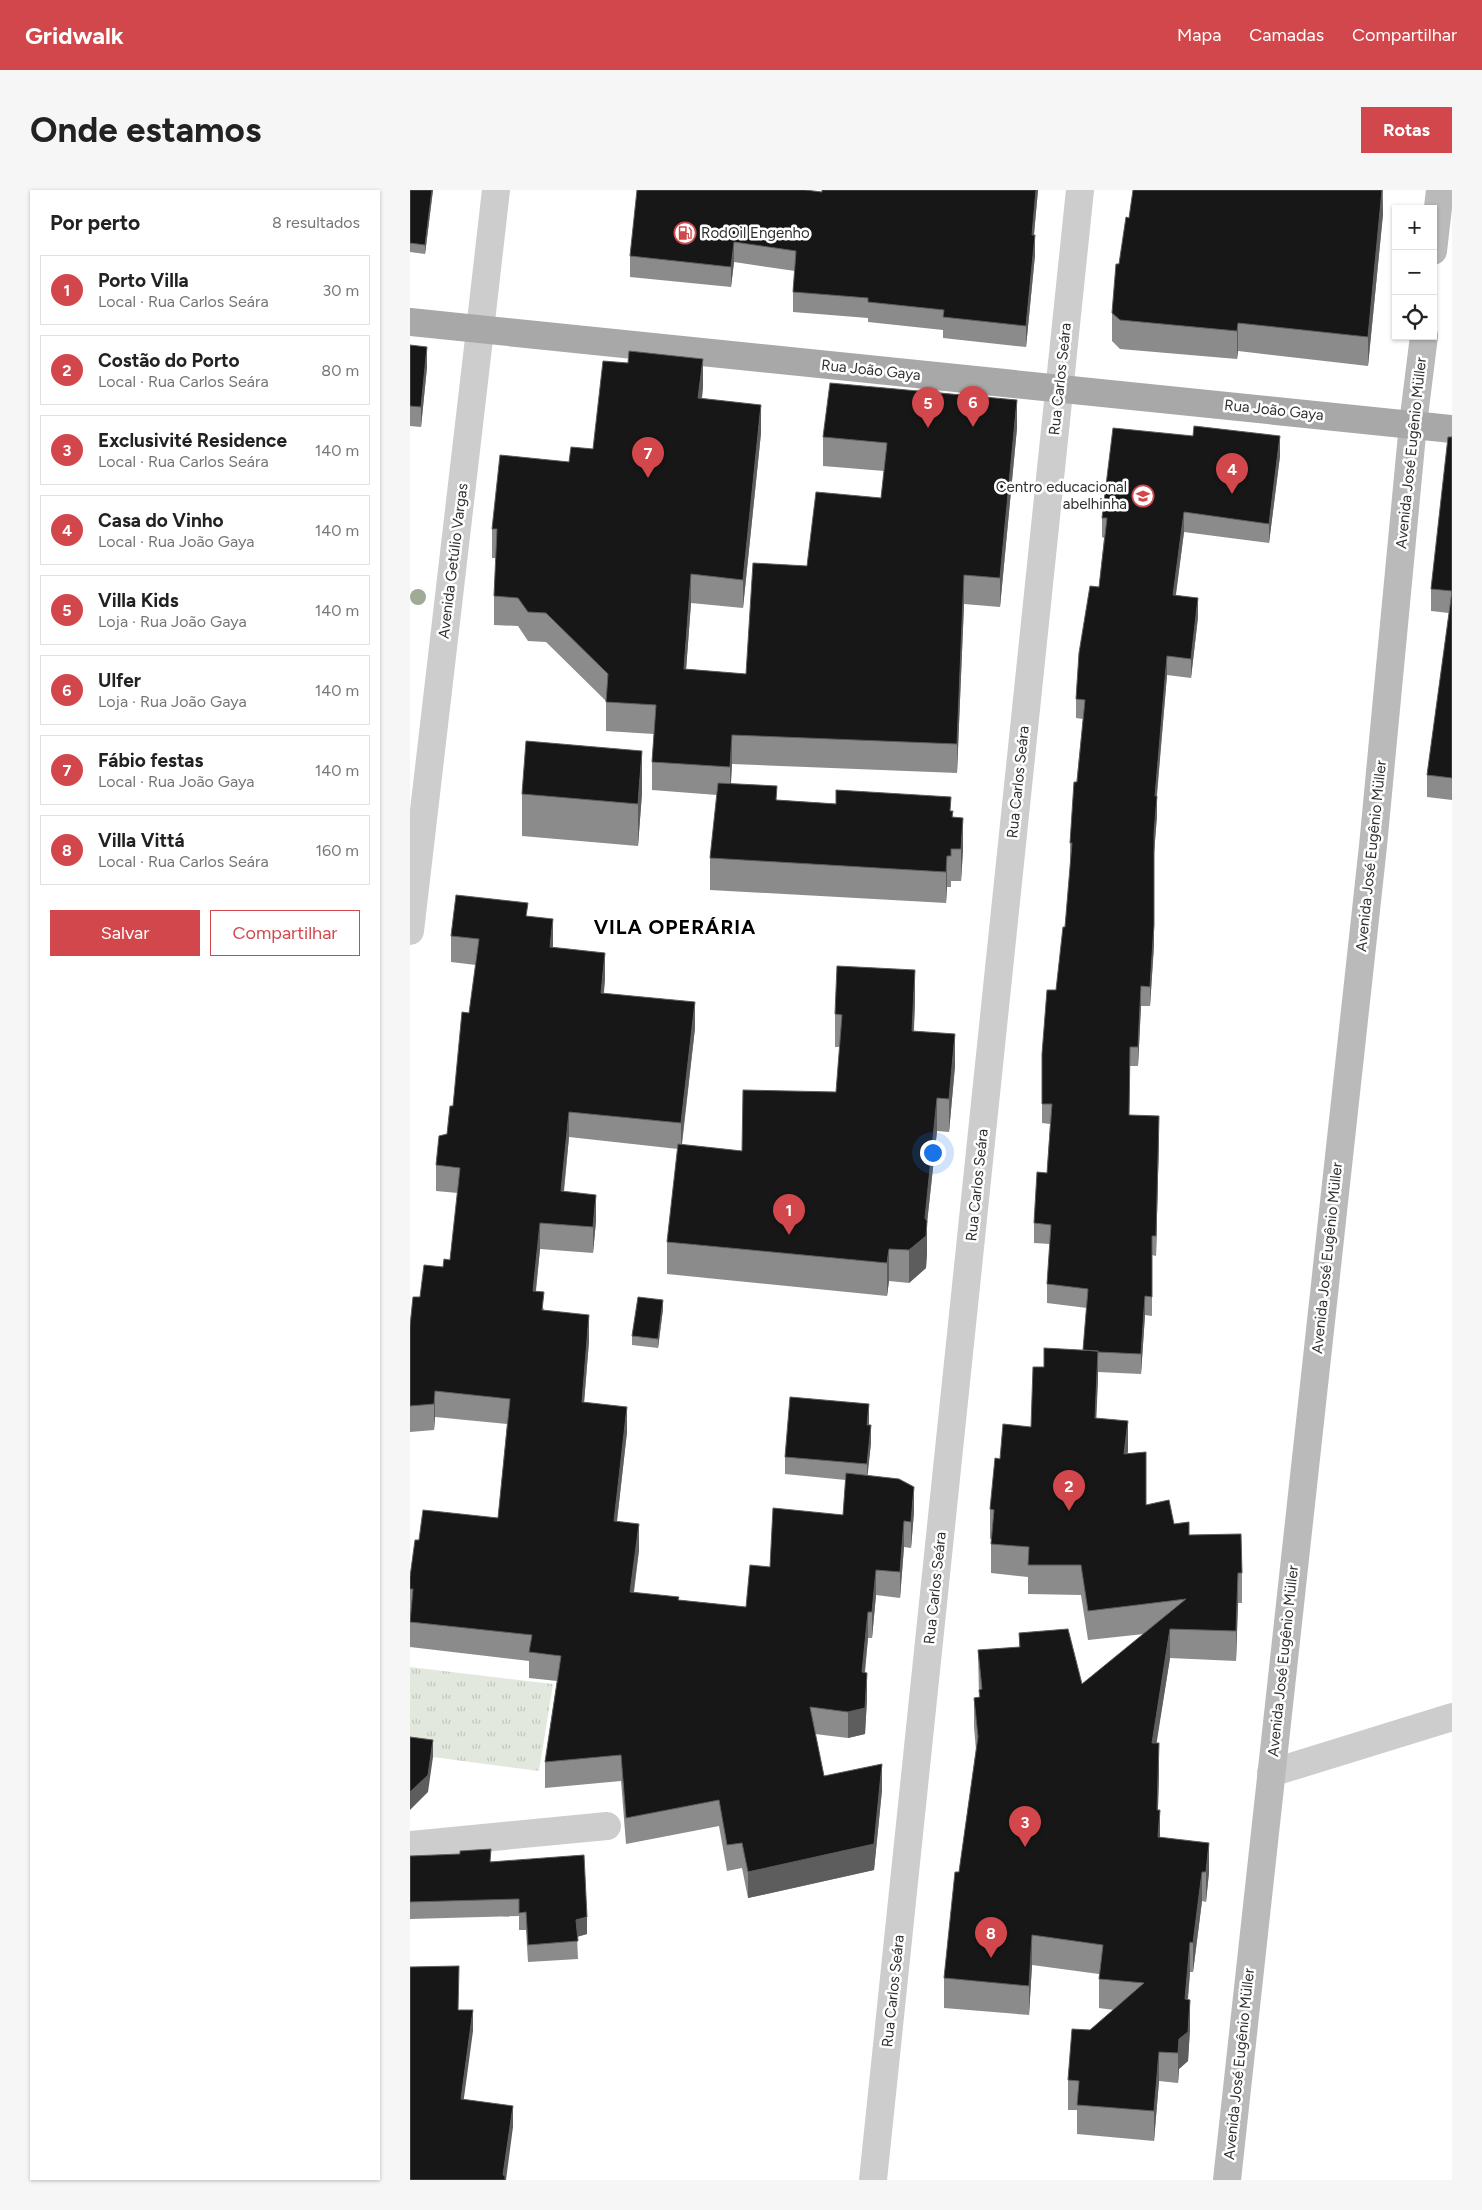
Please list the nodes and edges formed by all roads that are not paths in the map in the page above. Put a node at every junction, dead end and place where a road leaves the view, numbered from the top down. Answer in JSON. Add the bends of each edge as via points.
{"nodes":[{"id":1,"x":496,"y":190,"type":"edge"},
{"id":2,"x":1080,"y":190,"type":"edge"},
{"id":3,"x":1440,"y":190,"type":"edge"},
{"id":4,"x":1433,"y":250,"type":"edge"},
{"id":5,"x":410,"y":322,"type":"edge"},
{"id":6,"x":480,"y":330,"type":"junction"},
{"id":7,"x":1424,"y":340,"type":"edge"},
{"id":8,"x":1060,"y":388,"type":"junction"},
{"id":9,"x":1413,"y":424,"type":"junction"},
{"id":10,"x":1452,"y":429,"type":"edge"},
{"id":11,"x":410,"y":931,"type":"edge"},
{"id":12,"x":1452,"y":1717,"type":"edge"},
{"id":13,"x":1271,"y":1773,"type":"junction"},
{"id":14,"x":607,"y":1826,"type":"dead end"},
{"id":15,"x":410,"y":1845,"type":"edge"},
{"id":16,"x":873,"y":2180,"type":"edge"},
{"id":17,"x":1227,"y":2180,"type":"edge"}],
"edges":[{"from":1,"to":6,"type":"street","name":"Avenida Getúlio Vargas"},
{"from":2,"to":8,"type":"street","name":"Rua Carlos Seára"},
{"from":3,"to":4,"type":"main road"},
{"from":5,"to":6,"type":"main road","name":"Rua João Gaya"},
{"from":6,"to":8,"type":"main road","name":"Rua João Gaya"},
{"from":6,"to":11,"type":"street","name":"Avenida Getúlio Vargas"},
{"from":7,"to":9,"type":"main road","name":"Avenida José Eugênio Müller"},
{"from":8,"to":9,"type":"main road","name":"Rua João Gaya"},
{"from":8,"to":16,"type":"street","name":"Rua Carlos Seára"},
{"from":9,"to":10,"type":"main road","name":"Rua João Gaya"},
{"from":9,"to":13,"type":"main road","name":"Avenida José Eugênio Müller","via":[[1372,856]]},
{"from":12,"to":13,"type":"street"},
{"from":13,"to":17,"type":"main road","name":"Avenida José Eugênio Müller"},
{"from":14,"to":15,"type":"street"}]}
